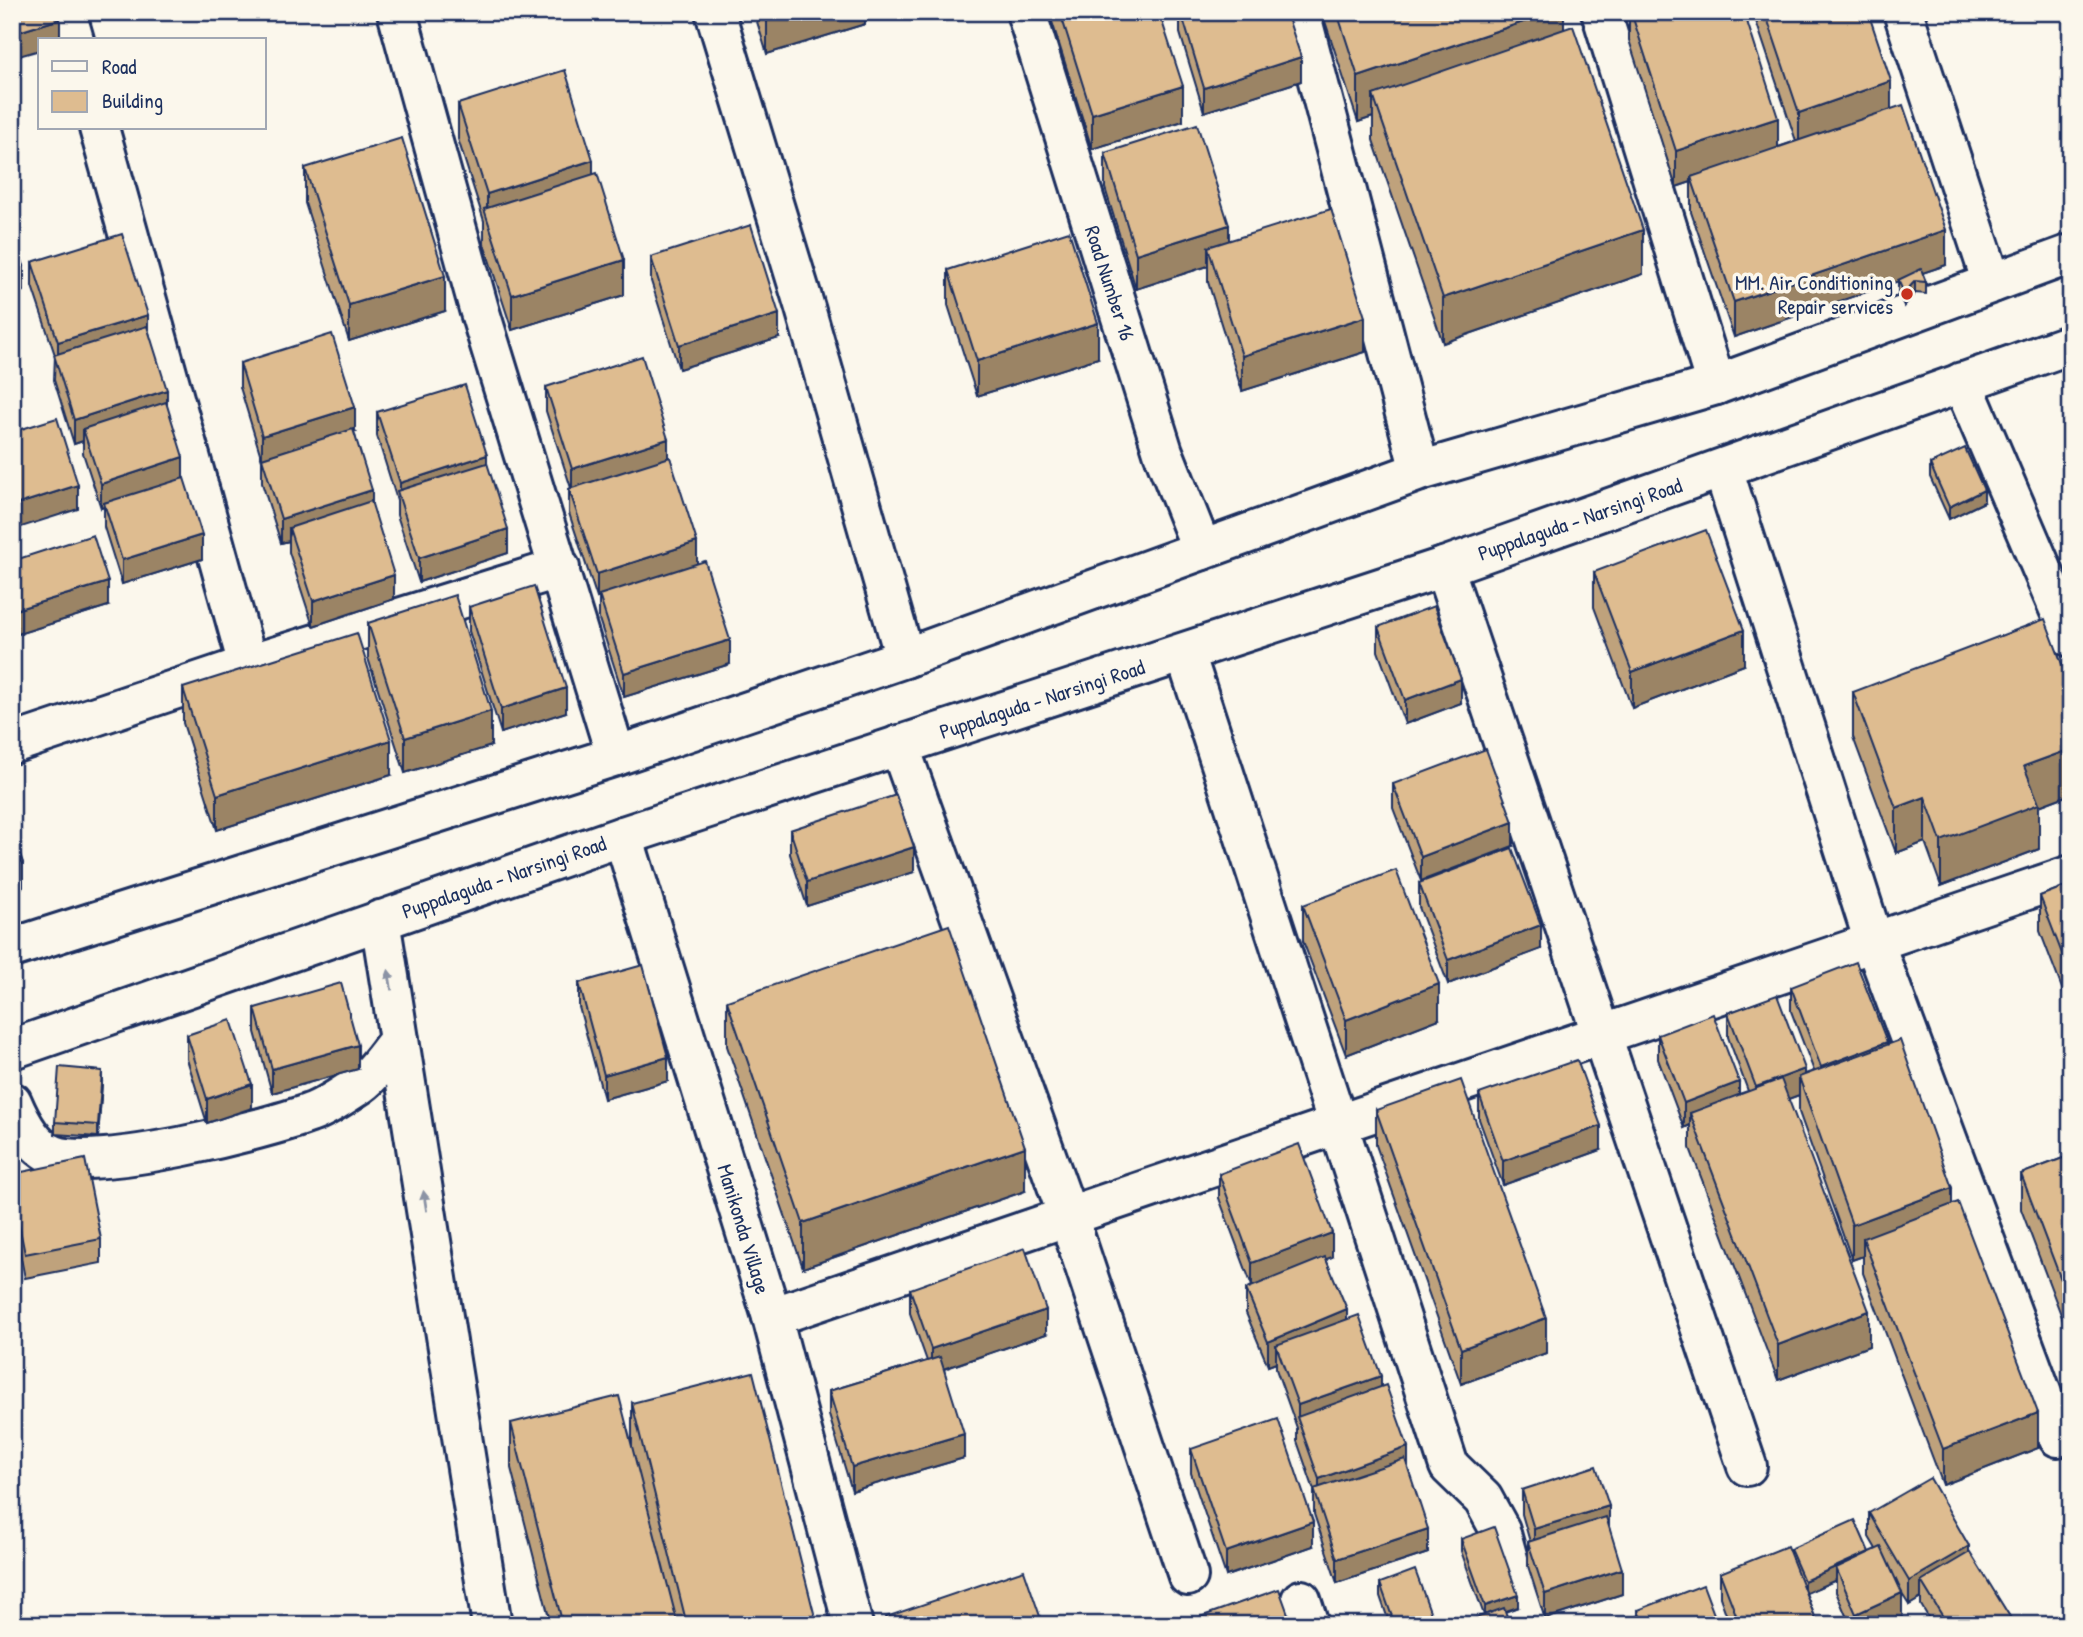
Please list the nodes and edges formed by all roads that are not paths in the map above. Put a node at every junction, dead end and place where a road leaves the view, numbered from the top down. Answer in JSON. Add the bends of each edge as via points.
{"nodes":[{"id":1,"x":66,"y":12,"type":"edge"},
{"id":2,"x":397,"y":12,"type":"edge"},
{"id":3,"x":715,"y":12,"type":"edge"},
{"id":4,"x":1026,"y":12,"type":"edge"},
{"id":5,"x":1300,"y":12,"type":"edge"},
{"id":6,"x":1601,"y":12,"type":"edge"},
{"id":7,"x":1903,"y":12,"type":"edge"},
{"id":8,"x":73,"y":38,"type":"edge"},
{"id":9,"x":100,"y":130,"type":"edge"},
{"id":10,"x":2071,"y":254,"type":"edge"},
{"id":11,"x":1993,"y":283,"type":"junction"},
{"id":12,"x":2071,"y":344,"type":"edge"},
{"id":13,"x":1962,"y":382,"type":"junction"},
{"id":14,"x":1716,"y":385,"type":"junction"},
{"id":15,"x":1723,"y":469,"type":"junction"},
{"id":16,"x":1420,"y":471,"type":"junction"},
{"id":17,"x":1202,"y":550,"type":"junction"},
{"id":18,"x":1444,"y":566,"type":"junction"},
{"id":19,"x":560,"y":568,"type":"junction"},
{"id":20,"x":2071,"y":637,"type":"edge"},
{"id":21,"x":1185,"y":653,"type":"junction"},
{"id":22,"x":905,"y":658,"type":"junction"},
{"id":23,"x":248,"y":665,"type":"junction"},
{"id":24,"x":12,"y":744,"type":"edge"},
{"id":25,"x":900,"y":745,"type":"junction"},
{"id":26,"x":616,"y":756,"type":"junction"},
{"id":27,"x":623,"y":836,"type":"junction"},
{"id":28,"x":2071,"y":875,"type":"edge"},
{"id":29,"x":380,"y":920,"type":"junction"},
{"id":30,"x":1874,"y":942,"type":"junction"},
{"id":31,"x":12,"y":948,"type":"edge"},
{"id":32,"x":1604,"y":1034,"type":"junction"},
{"id":33,"x":400,"y":1040,"type":"junction"},
{"id":34,"x":12,"y":1049,"type":"edge"},
{"id":35,"x":12,"y":1102,"type":"edge"},
{"id":36,"x":1336,"y":1125,"type":"junction"},
{"id":37,"x":1068,"y":1216,"type":"junction"},
{"id":38,"x":772,"y":1317,"type":"junction"},
{"id":39,"x":2058,"y":1437,"type":"dead end"},
{"id":40,"x":1747,"y":1466,"type":"dead end"},
{"id":41,"x":1188,"y":1576,"type":"dead end"},
{"id":42,"x":492,"y":1625,"type":"edge"},
{"id":43,"x":853,"y":1625,"type":"edge"},
{"id":44,"x":1526,"y":1625,"type":"edge"}],
"edges":[{"from":1,"to":8,"type":"street"},
{"from":2,"to":19,"type":"street","via":[[479,309]]},
{"from":3,"to":22,"type":"street"},
{"from":4,"to":17,"type":"street","name":"Road Number 16","via":[[1163,452]]},
{"from":5,"to":16,"type":"street"},
{"from":6,"to":14,"type":"street"},
{"from":7,"to":11,"type":"street"},
{"from":9,"to":23,"type":"street"},
{"from":10,"to":11,"type":"street"},
{"from":11,"to":14,"type":"street"},
{"from":12,"to":13,"type":"street","name":"Puppalaguda - Narsingi Road"},
{"from":13,"to":15,"type":"street","name":"Puppalaguda - Narsingi Road"},
{"from":13,"to":20,"type":"street"},
{"from":14,"to":16,"type":"street"},
{"from":15,"to":18,"type":"street","name":"Puppalaguda - Narsingi Road"},
{"from":15,"to":30,"type":"street"},
{"from":16,"to":17,"type":"street"},
{"from":17,"to":22,"type":"street"},
{"from":18,"to":21,"type":"street","name":"Puppalaguda - Narsingi Road"},
{"from":18,"to":32,"type":"street"},
{"from":19,"to":23,"type":"street"},
{"from":19,"to":26,"type":"street"},
{"from":21,"to":25,"type":"street","name":"Puppalaguda - Narsingi Road"},
{"from":21,"to":36,"type":"street"},
{"from":22,"to":26,"type":"street"},
{"from":23,"to":24,"type":"street"},
{"from":25,"to":27,"type":"street","name":"Puppalaguda - Narsingi Road"},
{"from":25,"to":37,"type":"street"},
{"from":26,"to":31,"type":"street"},
{"from":27,"to":29,"type":"street","name":"Puppalaguda - Narsingi Road"},
{"from":27,"to":38,"type":"street","name":"Manikonda Village"},
{"from":28,"to":30,"type":"street"},
{"from":33,"to":29,"type":"street","one_way":true},
{"from":29,"to":34,"type":"street","name":"Puppalaguda - Narsingi Road"},
{"from":30,"to":32,"type":"street"},
{"from":30,"to":39,"type":"street"},
{"from":32,"to":36,"type":"street"},
{"from":32,"to":40,"type":"street"},
{"from":33,"to":35,"type":"street","via":[[359,1086],[312,1113],[157,1152],[74,1159],[53,1155],[35,1140]]},
{"from":42,"to":33,"type":"street","one_way":true},
{"from":36,"to":37,"type":"street"},
{"from":36,"to":44,"type":"street","via":[[1449,1466],[1483,1499],[1500,1530]]},
{"from":37,"to":38,"type":"street"},
{"from":37,"to":41,"type":"street"},
{"from":38,"to":43,"type":"street","name":"Manikonda Village"}]}
